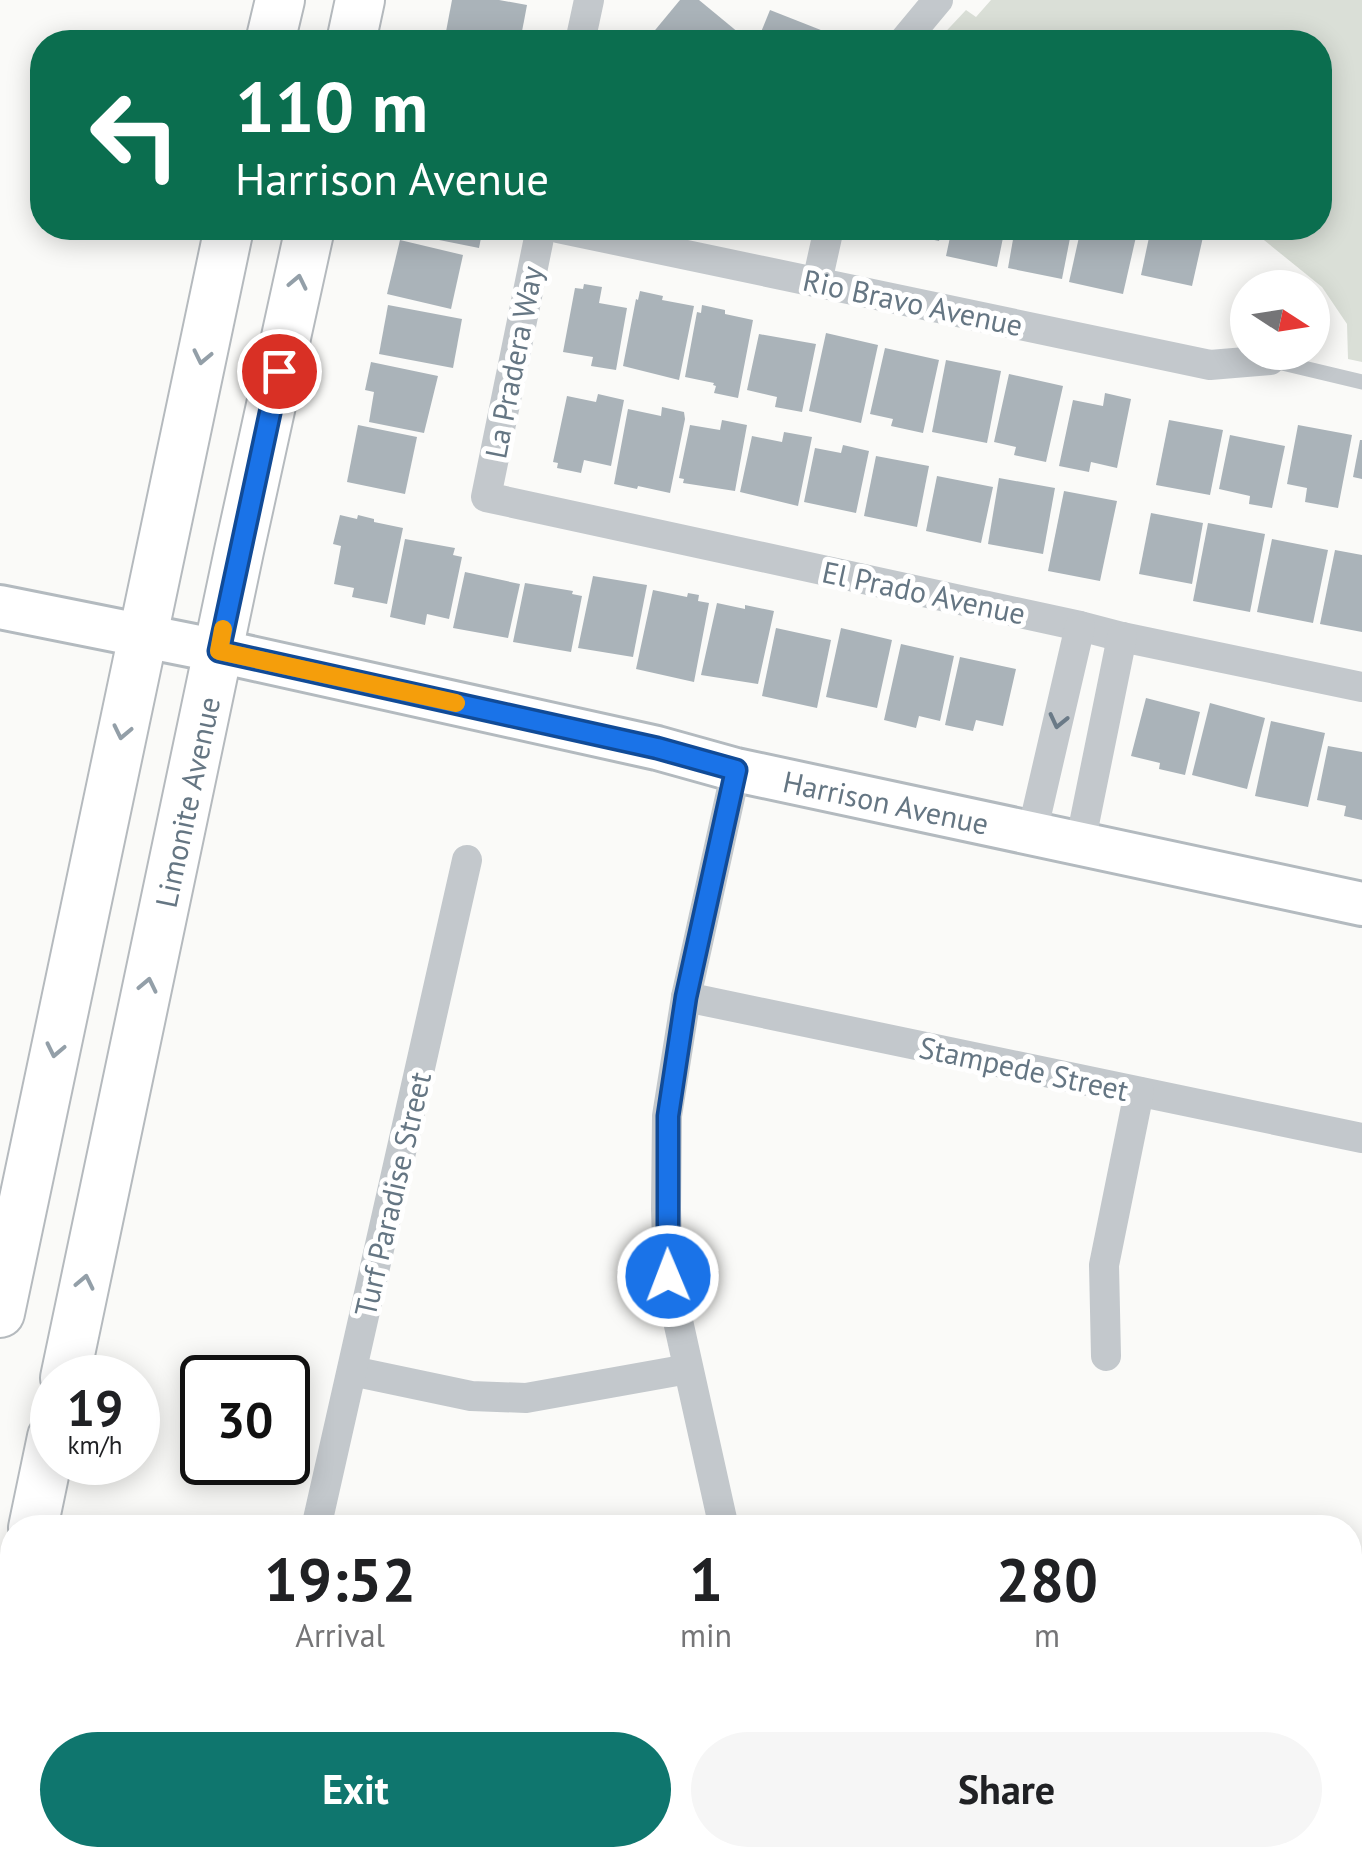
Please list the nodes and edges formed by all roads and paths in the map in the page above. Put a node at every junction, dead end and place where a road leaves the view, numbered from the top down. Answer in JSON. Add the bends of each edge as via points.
{"nodes":[{"id":1,"x":280,"y":0,"type":"edge"},
{"id":2,"x":360,"y":0,"type":"edge"},
{"id":3,"x":589,"y":0,"type":"edge"},
{"id":4,"x":938,"y":0,"type":"edge"},
{"id":5,"x":273,"y":30,"type":"edge"},
{"id":6,"x":354,"y":30,"type":"edge"},
{"id":7,"x":583,"y":30,"type":"edge"},
{"id":8,"x":913,"y":30,"type":"edge"},
{"id":9,"x":226,"y":240,"type":"edge"},
{"id":10,"x":307,"y":240,"type":"edge"},
{"id":11,"x":538,"y":240,"type":"edge"},
{"id":12,"x":616,"y":240,"type":"edge"},
{"id":13,"x":826,"y":240,"type":"edge"},
{"id":14,"x":817,"y":282,"type":"junction"},
{"id":15,"x":1230,"y":363,"type":"edge"},
{"id":16,"x":1312,"y":370,"type":"edge"},
{"id":17,"x":1362,"y":382,"type":"edge"},
{"id":18,"x":486,"y":497,"type":"joint"},
{"id":19,"x":0,"y":607,"type":"edge"},
{"id":20,"x":1080,"y":626,"type":"junction"},
{"id":21,"x":142,"y":637,"type":"junction"},
{"id":22,"x":1122,"y":637,"type":"junction"},
{"id":23,"x":219,"y":651,"type":"junction"},
{"id":24,"x":1362,"y":687,"type":"edge"},
{"id":25,"x":736,"y":770,"type":"junction"},
{"id":26,"x":1032,"y":833,"type":"junction"},
{"id":27,"x":1080,"y":844,"type":"junction"},
{"id":28,"x":466,"y":860,"type":"dead end"},
{"id":29,"x":1362,"y":904,"type":"edge"},
{"id":30,"x":686,"y":997,"type":"junction"},
{"id":31,"x":1139,"y":1092,"type":"junction"},
{"id":32,"x":1362,"y":1138,"type":"edge"},
{"id":33,"x":0,"y":1313,"type":"edge"},
{"id":34,"x":70,"y":1355,"type":"edge"},
{"id":35,"x":1106,"y":1356,"type":"dead end"},
{"id":36,"x":688,"y":1369,"type":"junction"},
{"id":37,"x":352,"y":1371,"type":"junction"},
{"id":38,"x":42,"y":1485,"type":"edge"},
{"id":39,"x":36,"y":1515,"type":"edge"},
{"id":40,"x":319,"y":1515,"type":"edge"},
{"id":41,"x":721,"y":1515,"type":"edge"}],
"edges":[{"from":1,"to":5,"type":"main road"},
{"from":2,"to":6,"type":"main road"},
{"from":3,"to":7,"type":"street"},
{"from":4,"to":8,"type":"street"},
{"from":9,"to":21,"type":"main road","one_way":true},
{"from":23,"to":10,"type":"main road","name":"Limonite Avenue","one_way":true},
{"from":11,"to":18,"type":"street","name":"La Pradera Way"},
{"from":12,"to":14,"type":"street","name":"Rio Bravo Avenue"},
{"from":13,"to":14,"type":"street"},
{"from":14,"to":15,"type":"street","name":"Rio Bravo Avenue","via":[[1210,365]]},
{"from":16,"to":17,"type":"lane"},
{"from":18,"to":20,"type":"street","name":"El Prado Avenue"},
{"from":19,"to":21,"type":"street","name":"Harrison Avenue"},
{"from":20,"to":22,"type":"street","name":"El Prado Avenue"},
{"from":20,"to":26,"type":"street","one_way":true},
{"from":21,"to":23,"type":"street","name":"Harrison Avenue"},
{"from":21,"to":33,"type":"main road","one_way":true},
{"from":22,"to":24,"type":"street","name":"El Prado Avenue"},
{"from":22,"to":27,"type":"street"},
{"from":23,"to":25,"type":"street","name":"Harrison Avenue"},
{"from":34,"to":23,"type":"main road","name":"Limonite Avenue","one_way":true},
{"from":25,"to":26,"type":"street","name":"Harrison Avenue"},
{"from":25,"to":30,"type":"street"},
{"from":26,"to":27,"type":"street","name":"Harrison Avenue"},
{"from":27,"to":29,"type":"street","name":"Harrison Avenue"},
{"from":28,"to":37,"type":"street","name":"Turf Paradise Street"},
{"from":30,"to":31,"type":"street","name":"Stampede Street"},
{"from":30,"to":36,"type":"street","via":[[668,1116],[666,1209],[668,1276]]},
{"from":31,"to":32,"type":"street","name":"Stampede Street"},
{"from":31,"to":35,"type":"street","via":[[1104,1265]]},
{"from":36,"to":37,"type":"street","via":[[526,1398],[472,1396]]},
{"from":36,"to":41,"type":"street"},
{"from":37,"to":40,"type":"street","name":"Turf Paradise Street"},
{"from":38,"to":39,"type":"main road"}]}
